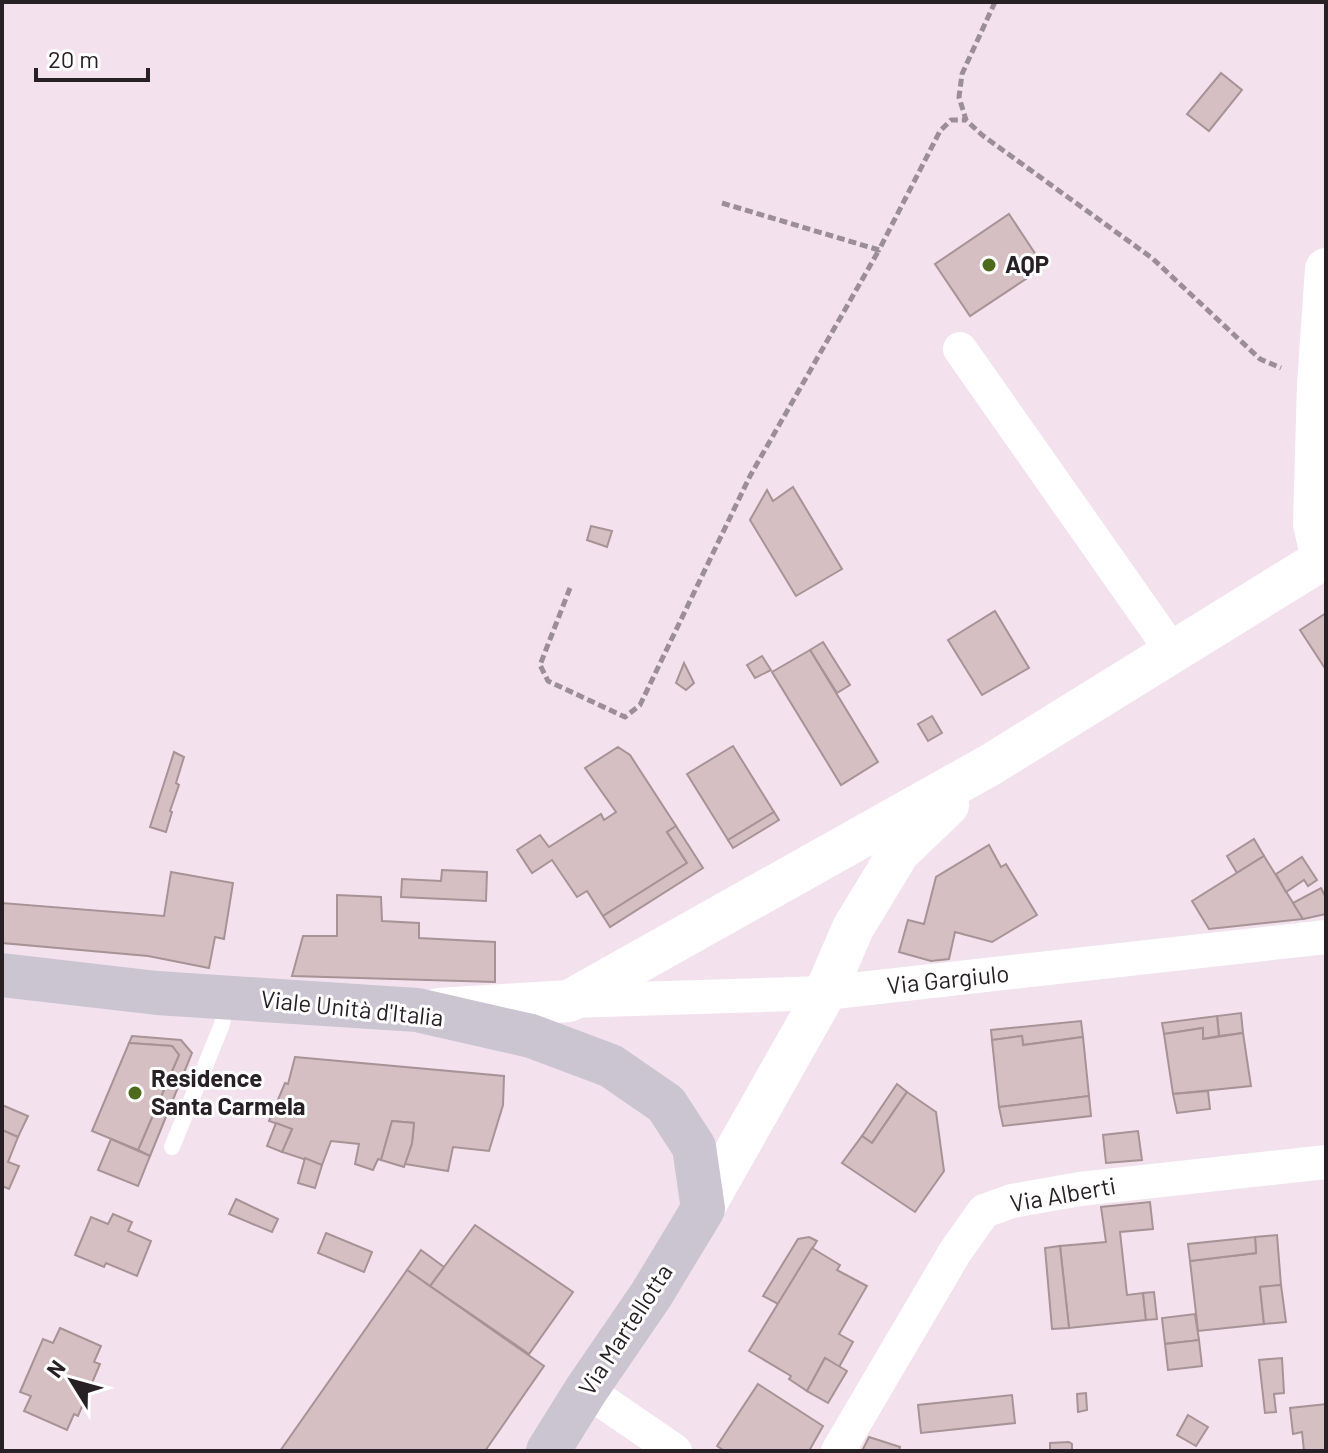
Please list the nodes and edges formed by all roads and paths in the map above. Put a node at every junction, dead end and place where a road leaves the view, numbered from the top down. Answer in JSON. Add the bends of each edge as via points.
{"nodes":[{"id":1,"x":995,"y":2,"type":"edge"},
{"id":2,"x":966,"y":120,"type":"junction"},
{"id":3,"x":722,"y":203,"type":"dead end"},
{"id":4,"x":879,"y":250,"type":"junction"},
{"id":5,"x":1326,"y":269,"type":"edge"},
{"id":6,"x":960,"y":349,"type":"dead end"},
{"id":7,"x":1318,"y":385,"type":"junction"},
{"id":8,"x":1324,"y":558,"type":"edge"},
{"id":9,"x":570,"y":588,"type":"dead end"},
{"id":10,"x":1172,"y":651,"type":"junction"},
{"id":11,"x":990,"y":765,"type":"junction"},
{"id":12,"x":1326,"y":937,"type":"edge"},
{"id":13,"x":2,"y":975,"type":"edge"},
{"id":14,"x":825,"y":993,"type":"junction"},
{"id":15,"x":229,"y":998,"type":"junction"},
{"id":16,"x":569,"y":1001,"type":"junction"},
{"id":17,"x":417,"y":1010,"type":"junction"},
{"id":18,"x":172,"y":1147,"type":"dead end"},
{"id":19,"x":1326,"y":1162,"type":"edge"},
{"id":20,"x":703,"y":1209,"type":"junction"},
{"id":21,"x":586,"y":1390,"type":"junction"},
{"id":22,"x":548,"y":1451,"type":"edge"},
{"id":23,"x":675,"y":1451,"type":"edge"},
{"id":24,"x":838,"y":1451,"type":"edge"}],
"edges":[{"from":1,"to":2,"type":"path","via":[[962,74],[959,97]]},
{"from":2,"to":4,"type":"path","via":[[951,120],[940,131]]},
{"from":2,"to":7,"type":"path","via":[[1152,258],[1260,359]]},
{"from":3,"to":4,"type":"path"},
{"from":4,"to":9,"type":"path","via":[[750,476],[640,705],[625,717],[548,681],[540,665]]},
{"from":5,"to":7,"type":"street"},
{"from":6,"to":10,"type":"street"},
{"from":7,"to":8,"type":"street","via":[[1314,524]]},
{"from":8,"to":10,"type":"street"},
{"from":10,"to":11,"type":"street"},
{"from":11,"to":14,"type":"street","via":[[899,852],[853,928]]},
{"from":11,"to":16,"type":"street"},
{"from":12,"to":14,"type":"street","name":"Via Gargiulo"},
{"from":13,"to":15,"type":"main road","name":"Viale Unità d'Italia"},
{"from":14,"to":16,"type":"street","name":"Via Gargiulo"},
{"from":14,"to":20,"type":"street"},
{"from":15,"to":17,"type":"main road","name":"Viale Unità d'Italia"},
{"from":15,"to":18,"type":"lane","name":"Viale Unità d'Italia"},
{"from":16,"to":17,"type":"street"},
{"from":17,"to":20,"type":"main road","name":"Viale Unità d'Italia","via":[[531,1036],[611,1066],[666,1104],[694,1147]]},
{"from":19,"to":24,"type":"street","name":"Via Alberti","via":[[1080,1189],[984,1211]]},
{"from":20,"to":21,"type":"main road","name":"Via Martellotta"},
{"from":21,"to":22,"type":"main road","name":"Via Martellotta"},
{"from":21,"to":23,"type":"street"}]}
